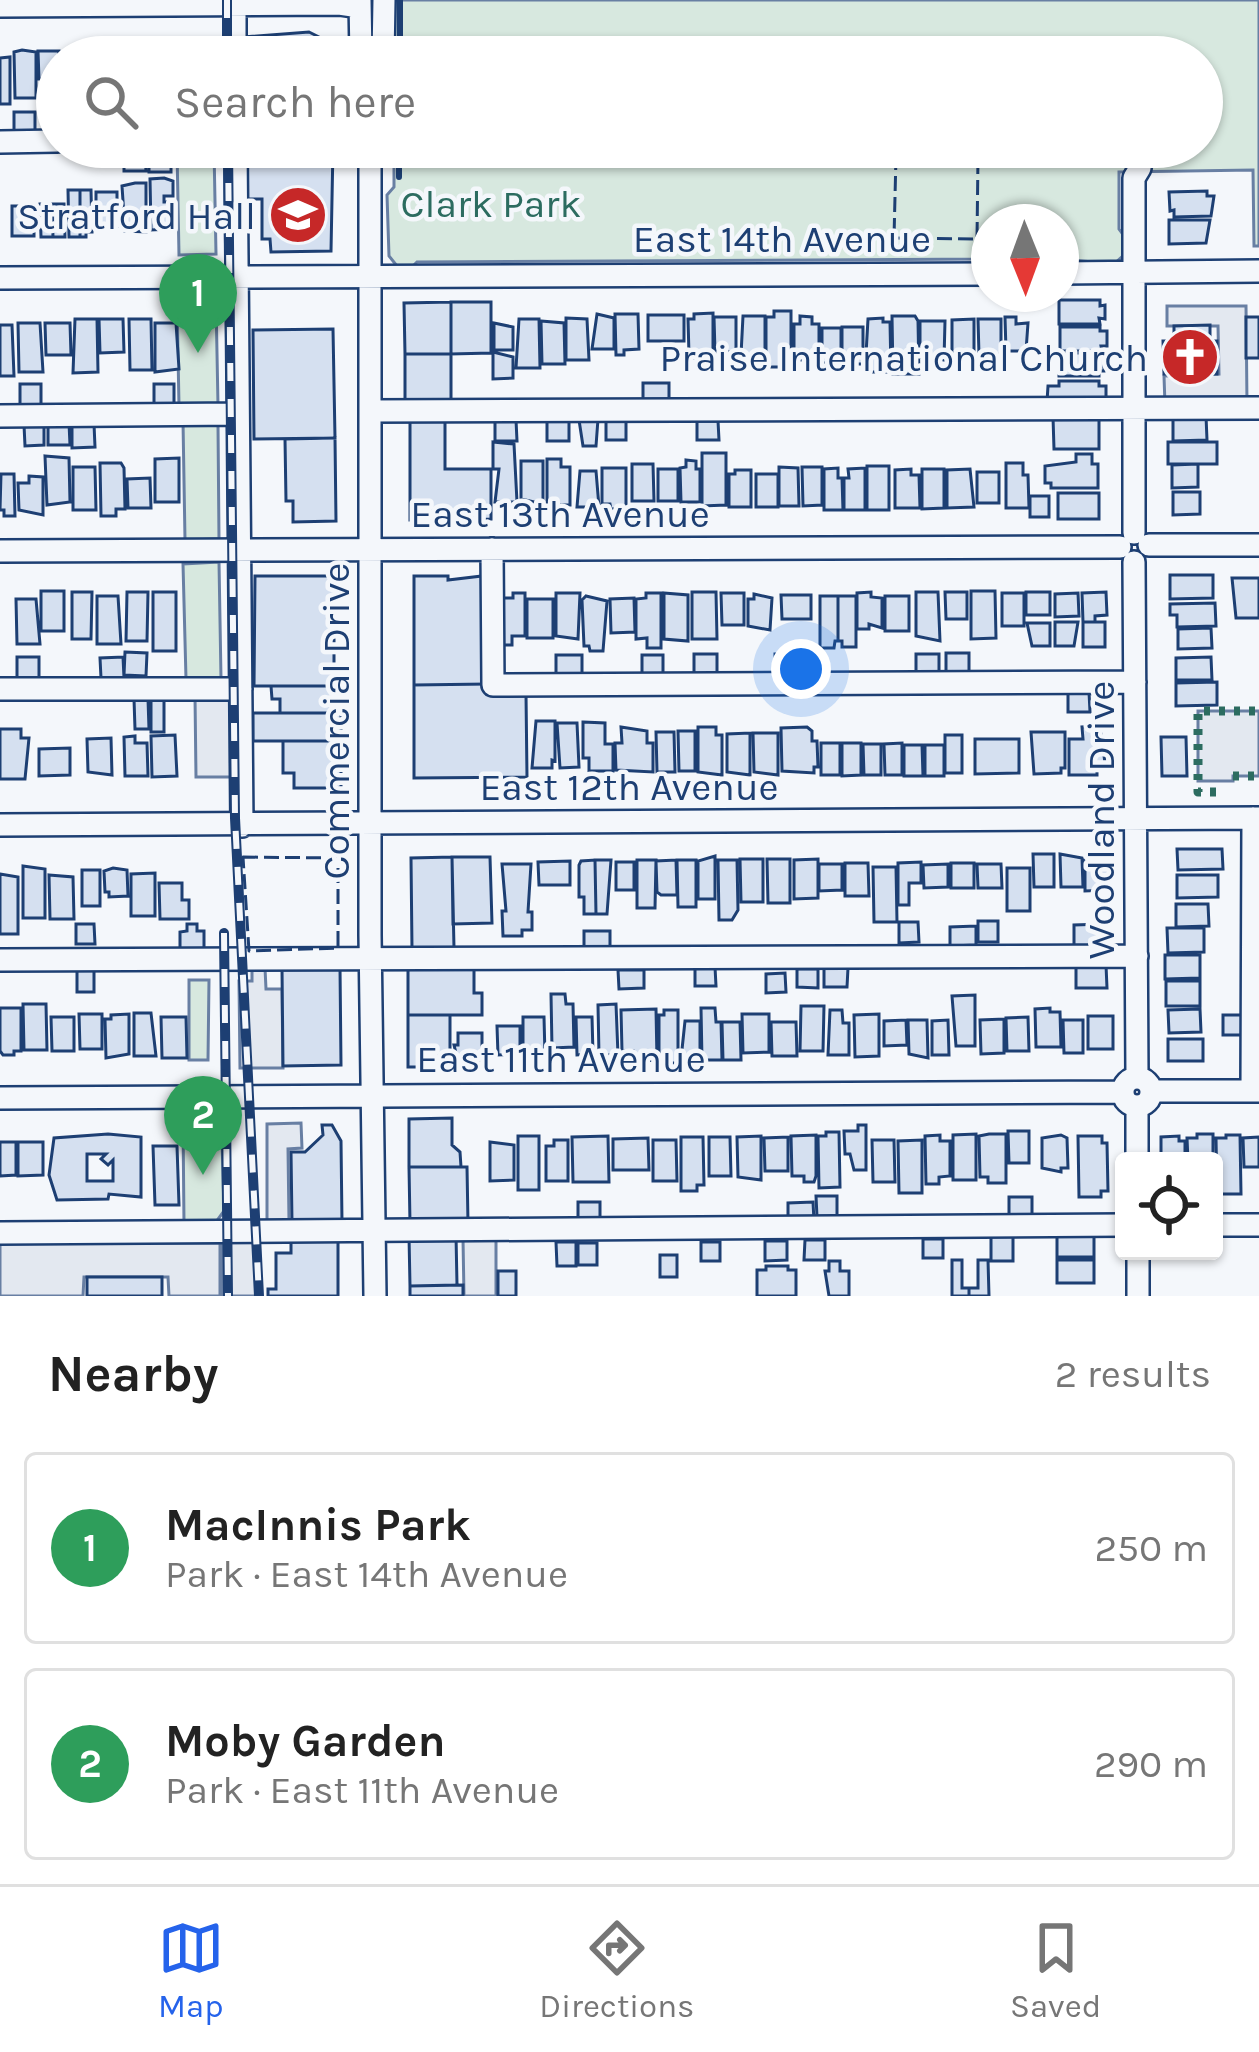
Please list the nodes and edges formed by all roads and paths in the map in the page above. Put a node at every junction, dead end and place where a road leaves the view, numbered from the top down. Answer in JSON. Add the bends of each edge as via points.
{"nodes":[{"id":1,"x":384,"y":0,"type":"edge"},
{"id":2,"x":235,"y":2,"type":"edge"},
{"id":3,"x":360,"y":4,"type":"edge"},
{"id":4,"x":0,"y":6,"type":"edge"},
{"id":5,"x":235,"y":36,"type":"edge"},
{"id":6,"x":361,"y":36,"type":"edge"},
{"id":7,"x":383,"y":36,"type":"edge"},
{"id":8,"x":36,"y":141,"type":"edge"},
{"id":9,"x":0,"y":142,"type":"edge"},
{"id":10,"x":236,"y":168,"type":"edge"},
{"id":11,"x":370,"y":168,"type":"edge"},
{"id":12,"x":1140,"y":168,"type":"edge"},
{"id":13,"x":1259,"y":272,"type":"edge"},
{"id":14,"x":1079,"y":273,"type":"edge"},
{"id":15,"x":1134,"y":273,"type":"junction"},
{"id":16,"x":971,"y":274,"type":"edge"},
{"id":17,"x":370,"y":275,"type":"junction"},
{"id":18,"x":237,"y":277,"type":"junction"},
{"id":19,"x":0,"y":278,"type":"edge"},
{"id":20,"x":1259,"y":408,"type":"edge"},
{"id":21,"x":1134,"y":409,"type":"junction"},
{"id":22,"x":370,"y":411,"type":"junction"},
{"id":23,"x":238,"y":414,"type":"junction"},
{"id":24,"x":0,"y":416,"type":"edge"},
{"id":25,"x":1259,"y":545,"type":"edge"},
{"id":26,"x":1135,"y":547,"type":"junction"},
{"id":27,"x":239,"y":549,"type":"junction"},
{"id":28,"x":371,"y":549,"type":"junction"},
{"id":29,"x":492,"y":549,"type":"junction"},
{"id":30,"x":0,"y":551,"type":"edge"},
{"id":31,"x":1135,"y":682,"type":"junction"},
{"id":32,"x":0,"y":689,"type":"edge"},
{"id":33,"x":241,"y":689,"type":"junction"},
{"id":34,"x":1256,"y":818,"type":"edge"},
{"id":35,"x":1137,"y":819,"type":"junction"},
{"id":36,"x":371,"y":824,"type":"junction"},
{"id":37,"x":0,"y":825,"type":"edge"},
{"id":38,"x":242,"y":826,"type":"junction"},
{"id":39,"x":1137,"y":956,"type":"junction"},
{"id":40,"x":370,"y":957,"type":"junction"},
{"id":41,"x":0,"y":960,"type":"edge"},
{"id":42,"x":1256,"y":972,"type":"edge"},
{"id":43,"x":1255,"y":1091,"type":"edge"},
{"id":44,"x":1137,"y":1092,"type":"junction"},
{"id":45,"x":374,"y":1095,"type":"junction"},
{"id":46,"x":0,"y":1097,"type":"edge"},
{"id":47,"x":1137,"y":1152,"type":"edge"},
{"id":48,"x":1115,"y":1225,"type":"edge"},
{"id":49,"x":1223,"y":1225,"type":"edge"},
{"id":50,"x":1259,"y":1225,"type":"edge"},
{"id":51,"x":375,"y":1230,"type":"junction"},
{"id":52,"x":0,"y":1233,"type":"edge"},
{"id":53,"x":1138,"y":1260,"type":"edge"},
{"id":54,"x":375,"y":1296,"type":"edge"},
{"id":55,"x":1138,"y":1296,"type":"edge"}],
"edges":[{"from":1,"to":7,"type":"street"},
{"from":2,"to":3,"type":"street"},
{"from":2,"to":4,"type":"street"},
{"from":2,"to":5,"type":"street"},
{"from":3,"to":6,"type":"street"},
{"from":8,"to":9,"type":"street"},
{"from":10,"to":18,"type":"street"},
{"from":11,"to":17,"type":"street","name":"Commercial Drive"},
{"from":12,"to":15,"type":"street","name":"Woodland Drive","via":[[1123,178]]},
{"from":13,"to":15,"type":"street"},
{"from":14,"to":15,"type":"street"},
{"from":15,"to":21,"type":"street","name":"Woodland Drive"},
{"from":16,"to":17,"type":"street","name":"East 14th Avenue"},
{"from":17,"to":18,"type":"street","name":"East 14th Avenue"},
{"from":17,"to":22,"type":"street","name":"Commercial Drive"},
{"from":18,"to":19,"type":"street","name":"East 14th Avenue"},
{"from":18,"to":23,"type":"street"},
{"from":20,"to":21,"type":"street"},
{"from":21,"to":22,"type":"street"},
{"from":21,"to":26,"type":"street","name":"Woodland Drive"},
{"from":22,"to":28,"type":"street","name":"Commercial Drive"},
{"from":23,"to":24,"type":"street"},
{"from":23,"to":27,"type":"street"},
{"from":25,"to":26,"type":"street","name":"East 13th Avenue"},
{"from":26,"to":29,"type":"street","name":"East 13th Avenue"},
{"from":26,"to":31,"type":"street","name":"Woodland Drive"},
{"from":27,"to":28,"type":"street","name":"East 13th Avenue"},
{"from":27,"to":30,"type":"street","name":"East 13th Avenue"},
{"from":27,"to":33,"type":"street"},
{"from":28,"to":29,"type":"street","name":"East 13th Avenue"},
{"from":28,"to":36,"type":"street","name":"Commercial Drive"},
{"from":29,"to":31,"type":"street","via":[[493,685]]},
{"from":31,"to":35,"type":"street","name":"Woodland Drive"},
{"from":32,"to":33,"type":"street"},
{"from":33,"to":38,"type":"street"},
{"from":34,"to":35,"type":"street","name":"East 12th Avenue"},
{"from":34,"to":42,"type":"street"},
{"from":35,"to":36,"type":"street","name":"East 12th Avenue"},
{"from":35,"to":39,"type":"street","name":"Woodland Drive"},
{"from":36,"to":38,"type":"street","name":"East 12th Avenue"},
{"from":36,"to":40,"type":"street","name":"Commercial Drive"},
{"from":37,"to":38,"type":"street","name":"East 12th Avenue"},
{"from":39,"to":40,"type":"street"},
{"from":39,"to":44,"type":"street","name":"Woodland Drive"},
{"from":40,"to":41,"type":"street"},
{"from":40,"to":45,"type":"street","name":"Commercial Drive"},
{"from":42,"to":43,"type":"street"},
{"from":43,"to":44,"type":"street","name":"East 11th Avenue"},
{"from":44,"to":45,"type":"street","name":"East 11th Avenue"},
{"from":44,"to":47,"type":"street","name":"Woodland Drive"},
{"from":45,"to":46,"type":"street","name":"East 11th Avenue"},
{"from":45,"to":51,"type":"street","name":"Commercial Drive"},
{"from":48,"to":51,"type":"street"},
{"from":49,"to":50,"type":"street"},
{"from":51,"to":52,"type":"street"},
{"from":51,"to":54,"type":"street","name":"Commercial Drive"},
{"from":53,"to":55,"type":"street"}]}
